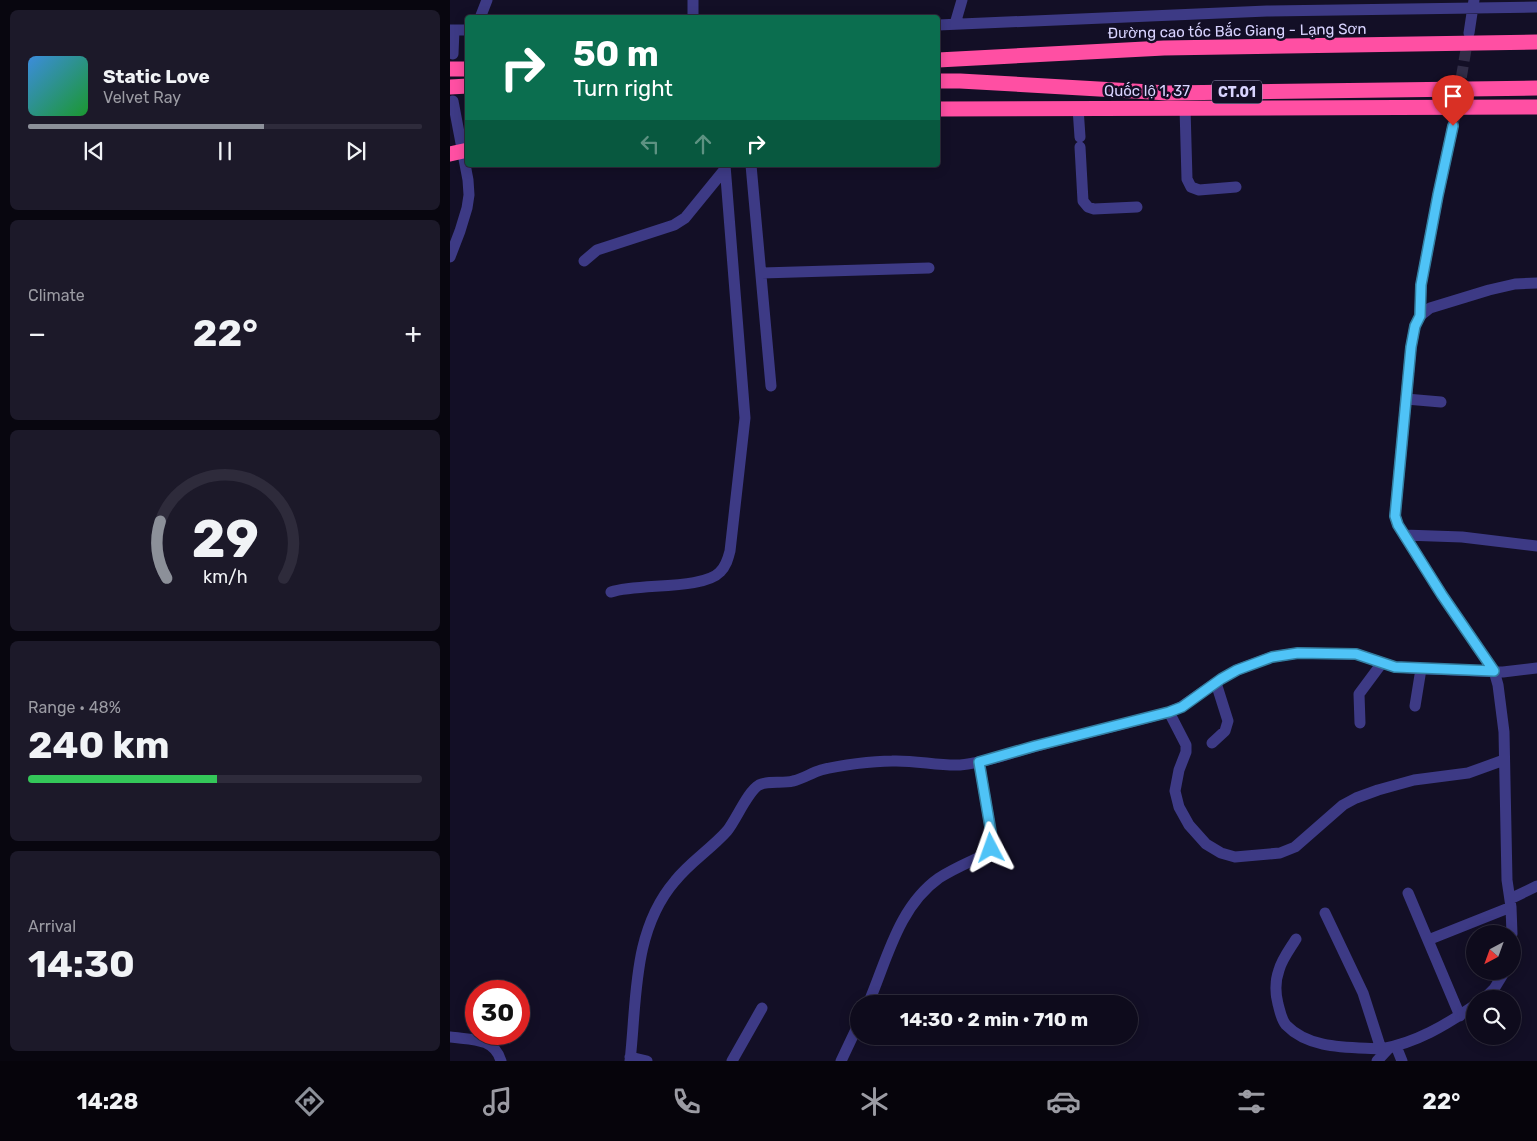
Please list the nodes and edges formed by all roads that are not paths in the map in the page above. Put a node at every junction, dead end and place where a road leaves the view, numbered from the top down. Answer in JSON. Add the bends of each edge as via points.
{"nodes":[{"id":1,"x":487,"y":0,"type":"edge"},
{"id":2,"x":693,"y":0,"type":"edge"},
{"id":3,"x":962,"y":0,"type":"edge"},
{"id":4,"x":1420,"y":4,"type":"edge"},
{"id":5,"x":1473,"y":4,"type":"edge"},
{"id":6,"x":1537,"y":7,"type":"edge"},
{"id":7,"x":481,"y":15,"type":"edge"},
{"id":8,"x":693,"y":15,"type":"edge"},
{"id":9,"x":955,"y":24,"type":"junction"},
{"id":10,"x":940,"y":25,"type":"edge"},
{"id":11,"x":452,"y":30,"type":"edge"},
{"id":12,"x":465,"y":30,"type":"edge"},
{"id":13,"x":1469,"y":33,"type":"tunnel mouth"},
{"id":14,"x":1537,"y":42,"type":"edge"},
{"id":15,"x":453,"y":54,"type":"dead end"},
{"id":16,"x":940,"y":60,"type":"edge"},
{"id":17,"x":450,"y":69,"type":"edge"},
{"id":18,"x":465,"y":69,"type":"edge"},
{"id":19,"x":940,"y":81,"type":"edge"},
{"id":20,"x":465,"y":88,"type":"edge"},
{"id":21,"x":1537,"y":88,"type":"edge"},
{"id":22,"x":452,"y":94,"type":"edge"},
{"id":23,"x":1537,"y":107,"type":"edge"},
{"id":24,"x":1078,"y":108,"type":"junction"},
{"id":25,"x":1185,"y":108,"type":"junction"},
{"id":26,"x":940,"y":109,"type":"edge"},
{"id":27,"x":1453,"y":126,"type":"tunnel mouth"},
{"id":28,"x":460,"y":152,"type":"edge"},
{"id":29,"x":725,"y":167,"type":"edge"},
{"id":30,"x":751,"y":167,"type":"edge"},
{"id":31,"x":1236,"y":187,"type":"dead end"},
{"id":32,"x":1137,"y":207,"type":"dead end"},
{"id":33,"x":450,"y":258,"type":"edge"},
{"id":34,"x":584,"y":261,"type":"dead end"},
{"id":35,"x":929,"y":268,"type":"dead end"},
{"id":36,"x":760,"y":273,"type":"junction"},
{"id":37,"x":1537,"y":283,"type":"edge"},
{"id":38,"x":1420,"y":316,"type":"junction"},
{"id":39,"x":771,"y":386,"type":"dead end"},
{"id":40,"x":1406,"y":400,"type":"junction"},
{"id":41,"x":1441,"y":402,"type":"dead end"},
{"id":42,"x":1404,"y":535,"type":"junction"},
{"id":43,"x":1537,"y":546,"type":"edge"},
{"id":44,"x":611,"y":592,"type":"dead end"},
{"id":45,"x":1382,"y":663,"type":"junction"},
{"id":46,"x":1537,"y":668,"type":"edge"},
{"id":47,"x":1422,"y":669,"type":"junction"},
{"id":48,"x":1494,"y":671,"type":"junction"},
{"id":49,"x":1216,"y":683,"type":"junction"},
{"id":50,"x":1415,"y":706,"type":"dead end"},
{"id":51,"x":1169,"y":712,"type":"junction"},
{"id":52,"x":1360,"y":723,"type":"dead end"},
{"id":53,"x":1212,"y":743,"type":"dead end"},
{"id":54,"x":1504,"y":760,"type":"junction"},
{"id":55,"x":979,"y":762,"type":"junction"},
{"id":56,"x":1537,"y":886,"type":"edge"},
{"id":57,"x":1408,"y":893,"type":"dead end"},
{"id":58,"x":1510,"y":903,"type":"junction"},
{"id":59,"x":1325,"y":913,"type":"dead end"},
{"id":60,"x":1511,"y":925,"type":"edge"},
{"id":61,"x":1296,"y":940,"type":"dead end"},
{"id":62,"x":1428,"y":940,"type":"junction"},
{"id":63,"x":872,"y":995,"type":"edge"},
{"id":64,"x":762,"y":1008,"type":"dead end"},
{"id":65,"x":1466,"y":1012,"type":"edge"},
{"id":66,"x":1460,"y":1016,"type":"junction"},
{"id":67,"x":450,"y":1037,"type":"edge"},
{"id":68,"x":850,"y":1043,"type":"edge"},
{"id":69,"x":1389,"y":1047,"type":"junction"},
{"id":70,"x":630,"y":1059,"type":"edge"},
{"id":71,"x":502,"y":1061,"type":"edge"},
{"id":72,"x":647,"y":1061,"type":"edge"},
{"id":73,"x":732,"y":1061,"type":"edge"},
{"id":74,"x":842,"y":1061,"type":"edge"},
{"id":75,"x":1377,"y":1061,"type":"edge"},
{"id":76,"x":1402,"y":1061,"type":"edge"}],
"edges":[{"from":1,"to":7,"type":"street"},
{"from":2,"to":8,"type":"street"},
{"from":3,"to":9,"type":"street"},
{"from":4,"to":5,"type":"street"},
{"from":4,"to":9,"type":"street"},
{"from":5,"to":6,"type":"street"},
{"from":5,"to":13,"type":"street"},
{"from":9,"to":10,"type":"street"},
{"from":11,"to":12,"type":"street"},
{"from":11,"to":15,"type":"street"},
{"from":14,"to":16,"type":"highway","name":"Đường cao tốc Bắc Giang - Lạng Sơn","via":[[1164,48]]},
{"from":17,"to":18,"type":"highway"},
{"from":19,"to":21,"type":"highway","number":"CT.01","via":[[1168,94]]},
{"from":20,"to":22,"type":"highway"},
{"from":22,"to":28,"type":"street"},
{"from":23,"to":25,"type":"highway","name":"Quốc lộ 1, 37"},
{"from":24,"to":25,"type":"highway","name":"Quốc lộ 1, 37"},
{"from":24,"to":26,"type":"highway","name":"Quốc lộ 1, 37"},
{"from":24,"to":32,"type":"street","via":[[1084,201],[1094,209]]},
{"from":25,"to":31,"type":"street","via":[[1187,179],[1191,187],[1199,190]]},
{"from":27,"to":38,"type":"street","via":[[1421,285]]},
{"from":28,"to":33,"type":"street","via":[[469,195]]},
{"from":29,"to":34,"type":"street","via":[[685,218],[674,225],[597,250]]},
{"from":29,"to":44,"type":"street","via":[[744,418],[727,562],[719,573],[693,583]]},
{"from":30,"to":36,"type":"street"},
{"from":35,"to":36,"type":"street"},
{"from":36,"to":39,"type":"street"},
{"from":37,"to":38,"type":"street","via":[[1489,290],[1430,308]]},
{"from":38,"to":40,"type":"street","via":[[1411,347]]},
{"from":40,"to":41,"type":"street"},
{"from":40,"to":42,"type":"street","via":[[1395,516]]},
{"from":42,"to":43,"type":"street","via":[[1462,537]]},
{"from":42,"to":48,"type":"street"},
{"from":45,"to":47,"type":"street"},
{"from":45,"to":49,"type":"street","via":[[1356,654],[1298,653],[1272,657],[1237,670]]},
{"from":45,"to":52,"type":"street","via":[[1359,694]]},
{"from":46,"to":48,"type":"street"},
{"from":47,"to":48,"type":"street"},
{"from":47,"to":50,"type":"street"},
{"from":48,"to":54,"type":"street","via":[[1504,732]]},
{"from":49,"to":51,"type":"street","via":[[1182,707]]},
{"from":49,"to":53,"type":"street","via":[[1228,721],[1225,731]]},
{"from":51,"to":54,"type":"street","via":[[1186,745],[1175,791],[1179,807],[1189,825],[1206,844],[1235,857],[1280,852],[1294,847],[1343,805],[1378,790],[1414,780],[1468,773]]},
{"from":51,"to":55,"type":"street"},
{"from":54,"to":58,"type":"street"},
{"from":55,"to":63,"type":"street","via":[[991,848],[988,853],[933,883],[907,912]]},
{"from":55,"to":70,"type":"street","via":[[959,765],[892,761],[836,767],[795,781],[759,785],[727,831],[674,882],[652,921],[640,959]]},
{"from":56,"to":58,"type":"street"},
{"from":57,"to":62,"type":"street"},
{"from":58,"to":60,"type":"street"},
{"from":58,"to":62,"type":"street"},
{"from":59,"to":69,"type":"street"},
{"from":61,"to":69,"type":"street","via":[[1279,969],[1275,991],[1286,1024],[1302,1036],[1324,1045]]},
{"from":62,"to":66,"type":"street"},
{"from":64,"to":73,"type":"street"},
{"from":65,"to":66,"type":"street"},
{"from":66,"to":69,"type":"street","via":[[1416,1040]]},
{"from":67,"to":71,"type":"street","via":[[492,1045]]},
{"from":68,"to":74,"type":"street"},
{"from":69,"to":75,"type":"street"},
{"from":69,"to":76,"type":"street"},
{"from":70,"to":72,"type":"street"}]}
